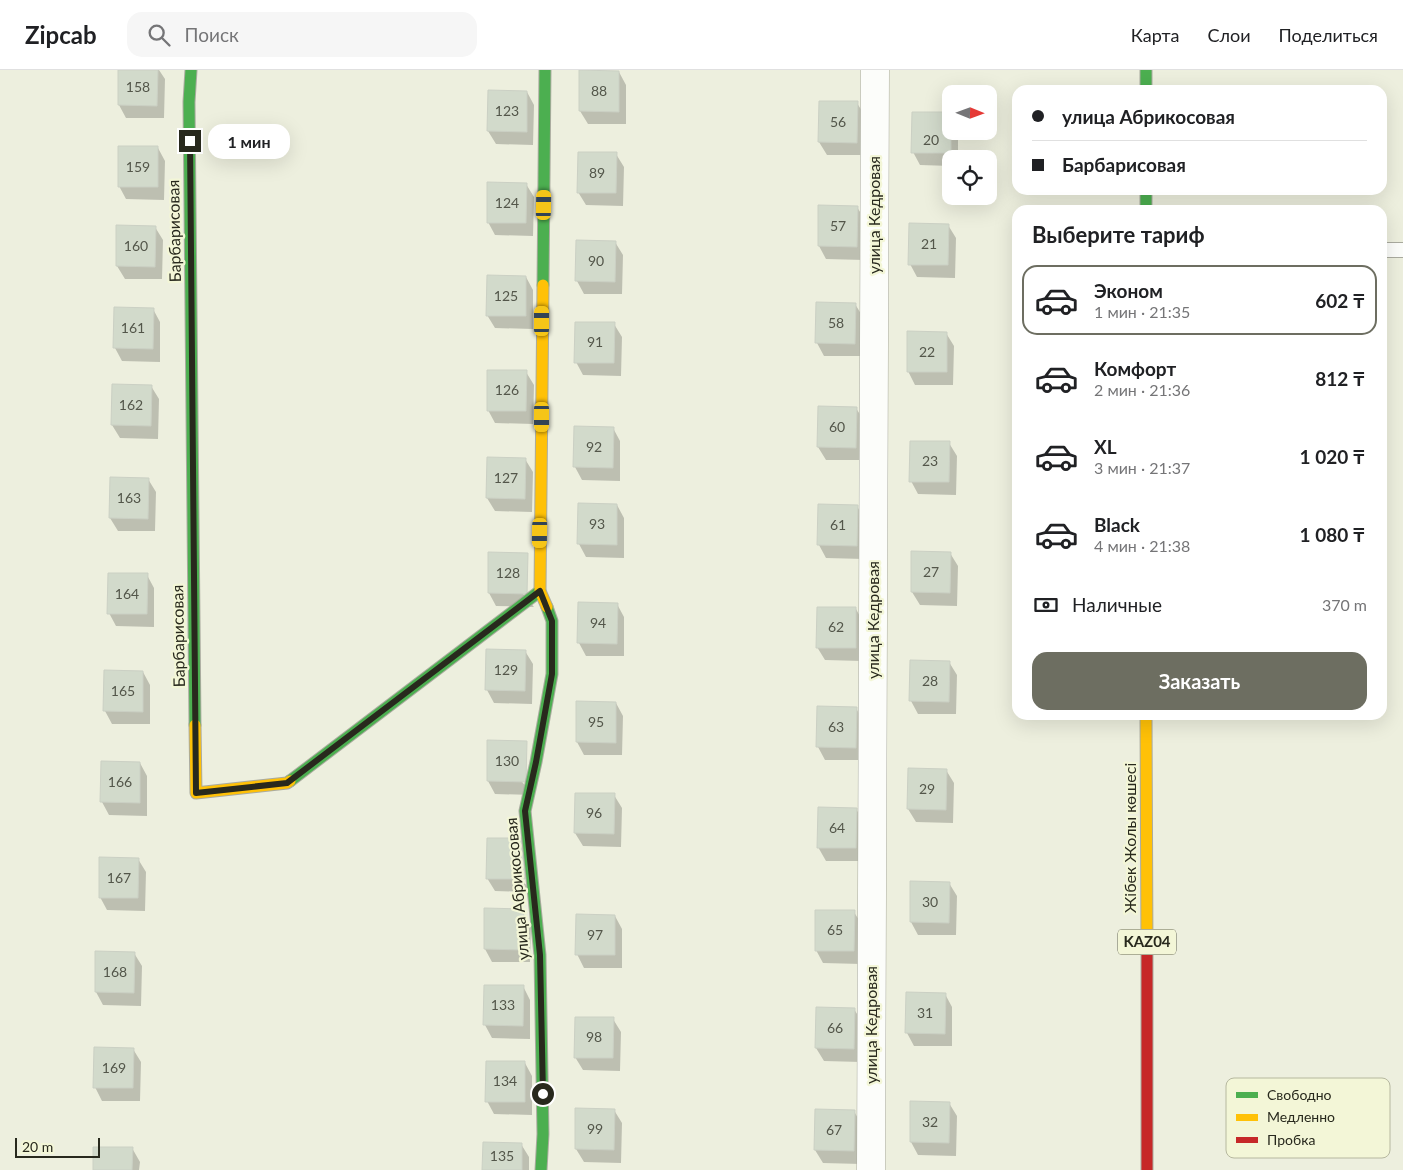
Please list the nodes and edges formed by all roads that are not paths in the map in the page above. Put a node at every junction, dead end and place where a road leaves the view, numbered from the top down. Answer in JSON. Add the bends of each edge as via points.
{"nodes":[{"id":1,"x":191,"y":70,"type":"edge"},
{"id":2,"x":545,"y":70,"type":"edge"},
{"id":3,"x":875,"y":70,"type":"edge"},
{"id":4,"x":1146,"y":70,"type":"edge"},
{"id":5,"x":1146,"y":85,"type":"edge"},
{"id":6,"x":1387,"y":250,"type":"edge"},
{"id":7,"x":1403,"y":250,"type":"edge"},
{"id":8,"x":540,"y":591,"type":"junction"},
{"id":9,"x":1146,"y":720,"type":"edge"},
{"id":10,"x":541,"y":1170,"type":"edge"},
{"id":11,"x":871,"y":1170,"type":"edge"},
{"id":12,"x":1147,"y":1170,"type":"edge"}],
"edges":[{"from":1,"to":8,"type":"main road","name":"Барбарисовая","via":[[196,793],[287,783]]},
{"from":2,"to":8,"type":"main road","name":"улица Абрикосовая"},
{"from":3,"to":11,"type":"street","name":"улица Кедровая"},
{"from":4,"to":5,"type":"main road"},
{"from":6,"to":7,"type":"lane"},
{"from":8,"to":10,"type":"main road","name":"улица Абрикосовая","via":[[552,621],[552,674],[525,811],[540,955],[544,1134]]},
{"from":9,"to":12,"type":"main road","name":"Жібек Жолы көшесі","number":"KАZ04"}]}
